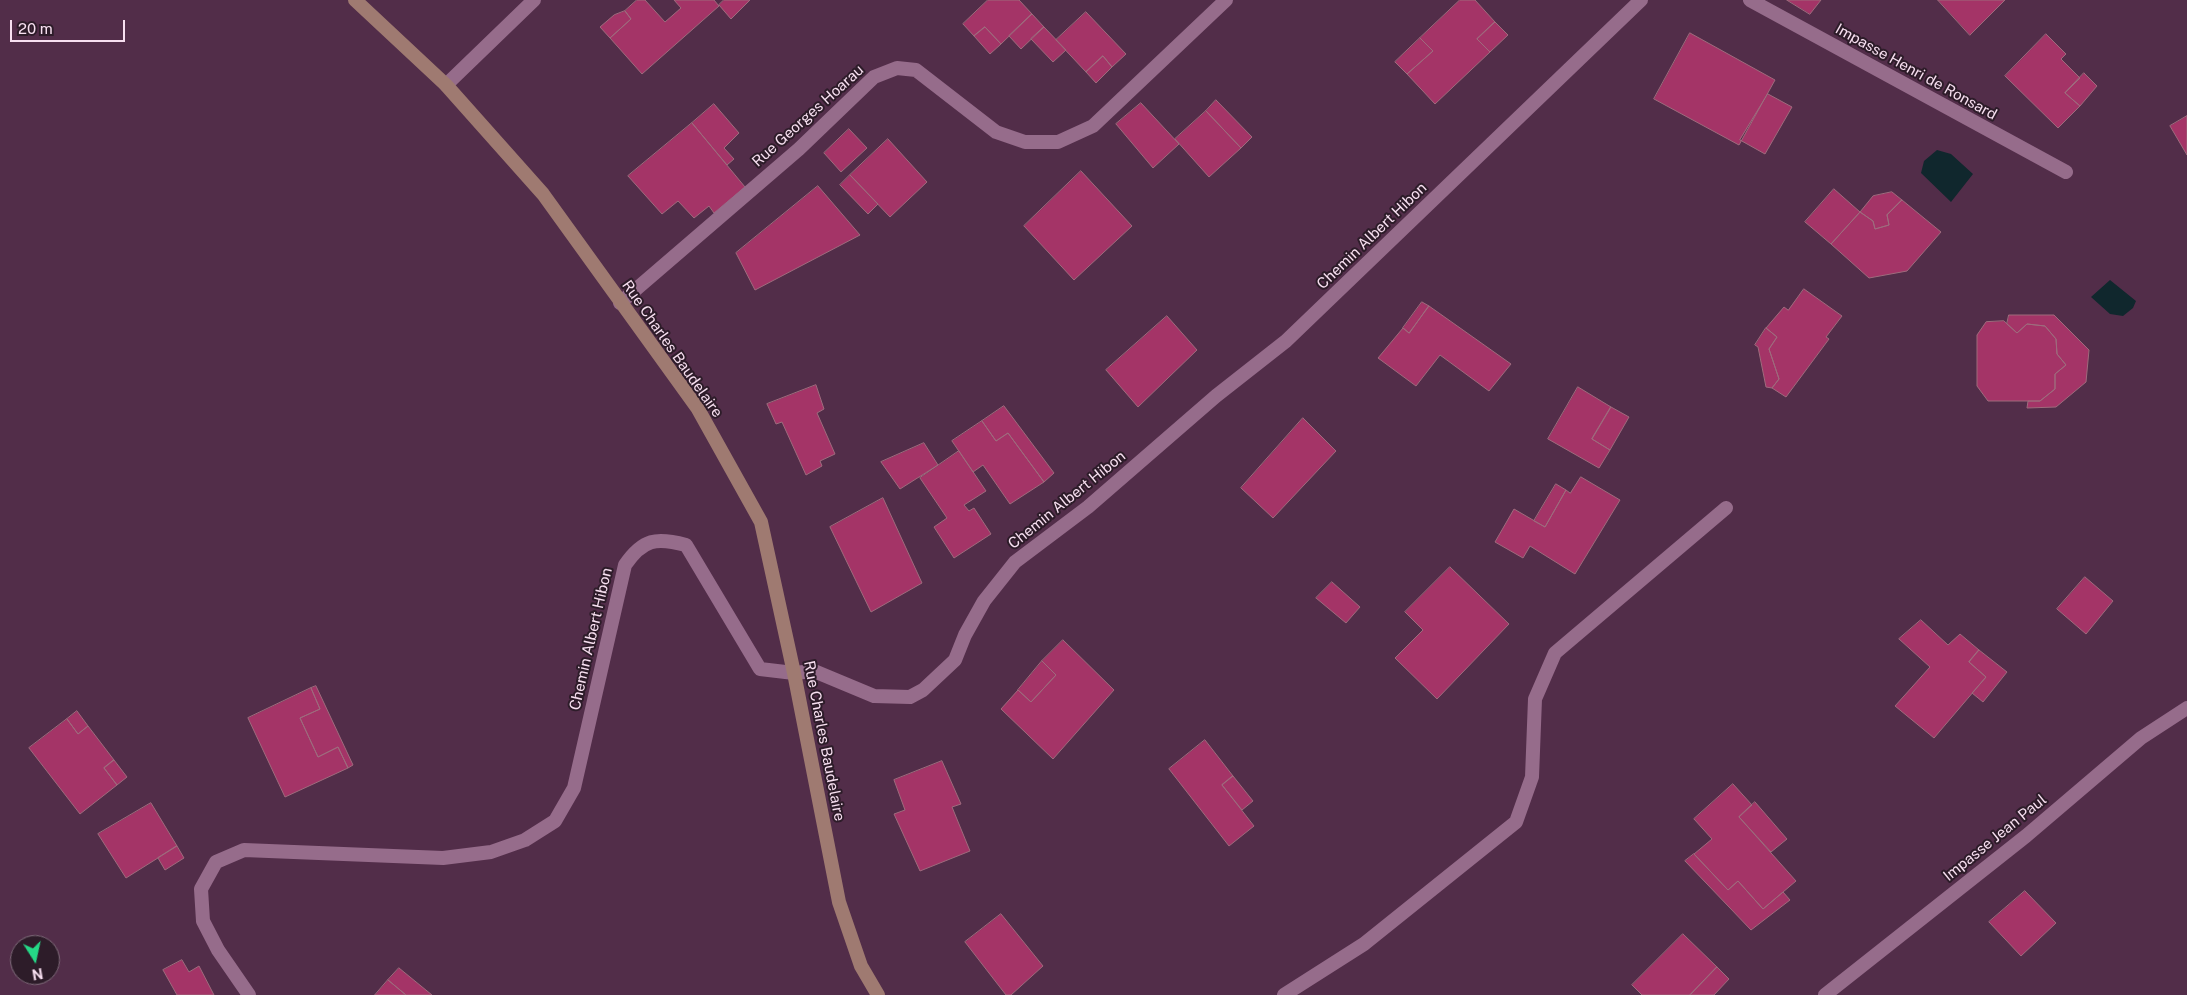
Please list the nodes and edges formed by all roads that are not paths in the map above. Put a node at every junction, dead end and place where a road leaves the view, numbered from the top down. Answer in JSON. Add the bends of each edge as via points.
{"nodes":[{"id":1,"x":355,"y":0,"type":"edge"},
{"id":2,"x":534,"y":0,"type":"edge"},
{"id":3,"x":1226,"y":0,"type":"edge"},
{"id":4,"x":1641,"y":0,"type":"edge"},
{"id":5,"x":1750,"y":0,"type":"edge"},
{"id":6,"x":446,"y":85,"type":"junction"},
{"id":7,"x":2066,"y":172,"type":"dead end"},
{"id":8,"x":620,"y":303,"type":"junction"},
{"id":9,"x":1726,"y":508,"type":"dead end"},
{"id":10,"x":794,"y":673,"type":"junction"},
{"id":11,"x":2187,"y":708,"type":"edge"},
{"id":12,"x":249,"y":995,"type":"edge"},
{"id":13,"x":878,"y":995,"type":"edge"},
{"id":14,"x":1284,"y":995,"type":"edge"},
{"id":15,"x":1825,"y":995,"type":"edge"}],
"edges":[{"from":1,"to":6,"type":"main road","name":"Rue Charles Baudelaire"},
{"from":2,"to":6,"type":"street"},
{"from":3,"to":8,"type":"street","name":"Rue Georges Hoarau","via":[[1093,126],[1058,142],[1024,142],[996,132],[916,70],[897,68],[874,77],[799,149]]},
{"from":4,"to":10,"type":"street","name":"Chemin Albert Hibon","via":[[1286,341],[1216,396],[1088,507],[1015,562],[984,601],[955,660],[923,690],[910,697],[874,696],[814,671]]},
{"from":5,"to":7,"type":"street","name":"Impasse Henri de Ronsard"},
{"from":6,"to":8,"type":"main road","name":"Rue Charles Baudelaire","via":[[543,194]]},
{"from":8,"to":10,"type":"main road","name":"Rue Charles Baudelaire","via":[[698,409],[761,522]]},
{"from":9,"to":14,"type":"street","via":[[1554,653],[1535,699],[1532,778],[1516,822],[1364,944]]},
{"from":10,"to":12,"type":"street","name":"Chemin Albert Hibon","via":[[760,669],[686,545],[670,540],[651,541],[636,549],[625,565],[574,788],[555,821],[525,840],[490,852],[443,858],[244,850],[216,862],[201,889],[203,921],[218,950]]},
{"from":10,"to":13,"type":"main road","name":"Rue Charles Baudelaire","via":[[839,902],[861,966]]},
{"from":11,"to":15,"type":"street","name":"Impasse Jean Paul","via":[[2141,738],[2026,836]]}]}
